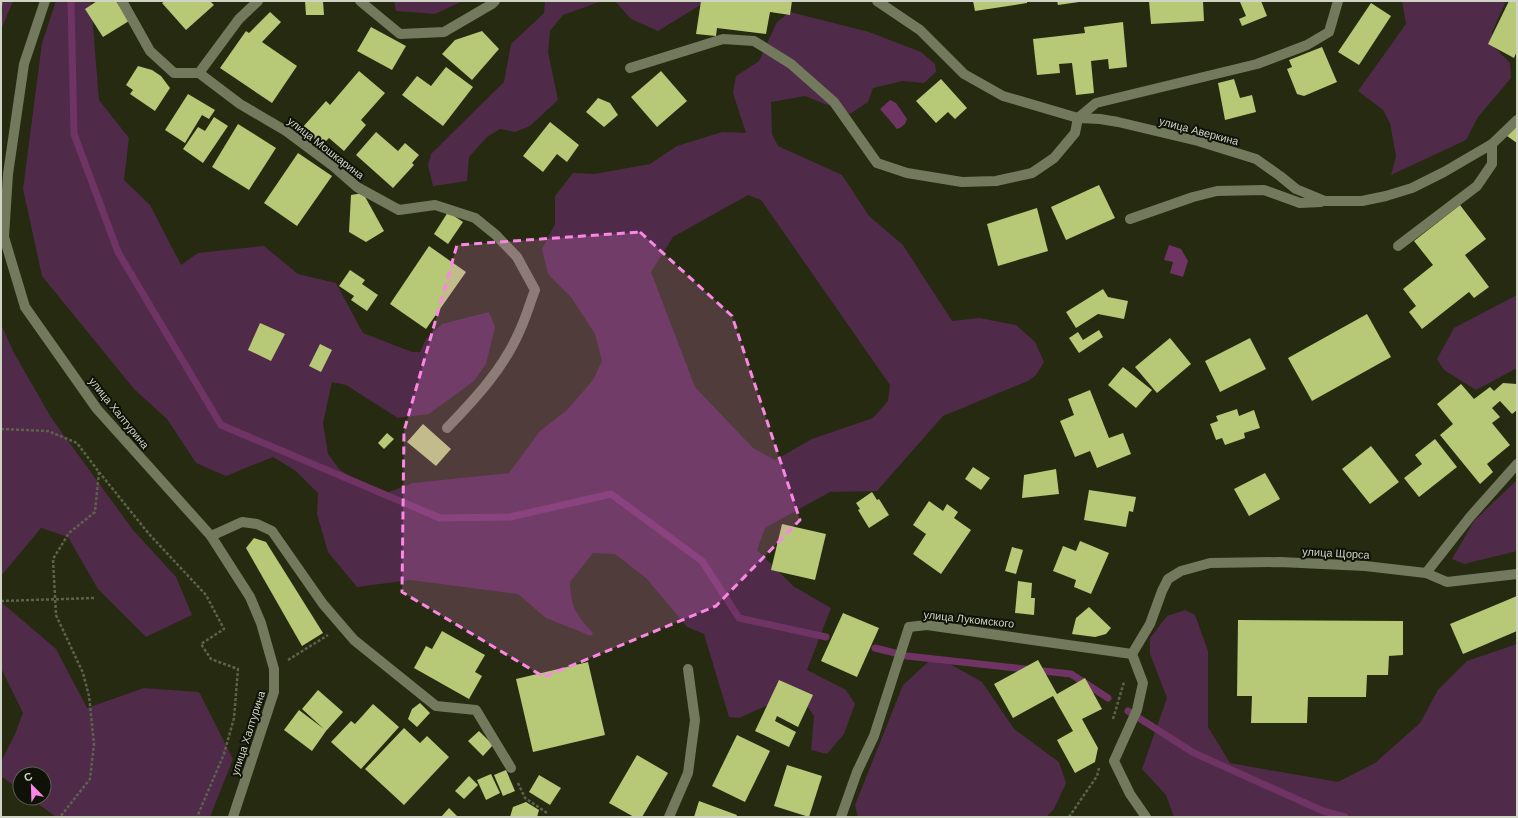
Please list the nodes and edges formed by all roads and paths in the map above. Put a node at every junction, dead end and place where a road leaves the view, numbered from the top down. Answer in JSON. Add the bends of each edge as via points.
{"nodes":[{"id":1,"x":3,"y":1,"type":"edge"},
{"id":2,"x":45,"y":1,"type":"edge"},
{"id":3,"x":122,"y":1,"type":"edge"},
{"id":4,"x":258,"y":1,"type":"edge"},
{"id":5,"x":360,"y":1,"type":"edge"},
{"id":6,"x":495,"y":1,"type":"edge"},
{"id":7,"x":877,"y":1,"type":"edge"},
{"id":8,"x":1338,"y":1,"type":"edge"},
{"id":9,"x":1,"y":5,"type":"edge"},
{"id":10,"x":630,"y":68,"type":"dead end"},
{"id":11,"x":199,"y":73,"type":"junction"},
{"id":12,"x":1078,"y":118,"type":"junction"},
{"id":13,"x":1517,"y":120,"type":"edge"},
{"id":14,"x":1492,"y":144,"type":"junction"},
{"id":15,"x":1325,"y":201,"type":"junction"},
{"id":16,"x":1130,"y":219,"type":"dead end"},
{"id":17,"x":1398,"y":246,"type":"dead end"},
{"id":18,"x":446,"y":428,"type":"dead end"},
{"id":19,"x":1,"y":429,"type":"edge"},
{"id":20,"x":1517,"y":464,"type":"edge"},
{"id":21,"x":99,"y":472,"type":"junction"},
{"id":22,"x":211,"y":536,"type":"junction"},
{"id":23,"x":1426,"y":573,"type":"junction"},
{"id":24,"x":1517,"y":574,"type":"edge"},
{"id":25,"x":94,"y":598,"type":"dead end"},
{"id":26,"x":55,"y":599,"type":"junction"},
{"id":27,"x":1,"y":600,"type":"edge"},
{"id":28,"x":342,"y":626,"type":"junction"},
{"id":29,"x":1132,"y":654,"type":"junction"},
{"id":30,"x":274,"y":669,"type":"junction"},
{"id":31,"x":688,"y":669,"type":"dead end"},
{"id":32,"x":511,"y":768,"type":"joint"},
{"id":33,"x":547,"y":813,"type":"dead end"},
{"id":34,"x":60,"y":817,"type":"edge"},
{"id":35,"x":197,"y":817,"type":"edge"},
{"id":36,"x":233,"y":817,"type":"edge"},
{"id":37,"x":669,"y":817,"type":"edge"},
{"id":38,"x":842,"y":817,"type":"edge"},
{"id":39,"x":1146,"y":817,"type":"edge"}],
"edges":[{"from":1,"to":9,"type":"path"},
{"from":2,"to":22,"type":"street","name":"улица Халтурина","via":[[24,64],[8,174],[4,238],[25,307],[97,409]]},
{"from":3,"to":11,"type":"street","via":[[150,51],[174,74]]},
{"from":4,"to":11,"type":"street","via":[[239,19]]},
{"from":5,"to":6,"type":"street","via":[[400,34],[444,32]]},
{"from":7,"to":12,"type":"street","name":"улица Аверкина","via":[[920,30],[964,74],[1003,96]]},
{"from":8,"to":12,"type":"street","via":[[1329,32],[1307,46],[1257,64],[1096,103]]},
{"from":10,"to":12,"type":"street","via":[[723,39],[754,41],[791,64],[834,102],[877,163],[907,173],[962,182],[996,181],[1032,173],[1059,153],[1075,133]]},
{"from":11,"to":18,"type":"street","name":"улица Мошкарина","via":[[240,104],[286,131],[334,166],[357,187],[399,210],[435,205],[475,218],[517,257],[535,290],[520,331],[500,366],[475,399]]},
{"from":12,"to":15,"type":"street","name":"улица Аверкина","via":[[1100,119],[1171,134],[1256,159],[1296,189]]},
{"from":13,"to":14,"type":"street","name":"улица Аверкина"},
{"from":14,"to":15,"type":"street","name":"улица Аверкина","via":[[1412,188],[1362,201]]},
{"from":14,"to":17,"type":"street","via":[[1492,164],[1477,186]]},
{"from":15,"to":16,"type":"street","via":[[1300,203],[1264,190],[1217,191]]},
{"from":19,"to":21,"type":"path","via":[[48,431],[77,443]]},
{"from":20,"to":23,"type":"street","via":[[1470,517]]},
{"from":21,"to":26,"type":"path","via":[[95,512],[69,533],[53,559]]},
{"from":21,"to":35,"type":"path","via":[[148,534],[206,595],[224,629],[201,644],[211,659],[238,669],[234,718],[224,754]]},
{"from":22,"to":28,"type":"street","via":[[242,522],[257,524],[272,531],[323,604]]},
{"from":22,"to":30,"type":"street","name":"улица Халтурина","via":[[250,597],[261,623]]},
{"from":23,"to":24,"type":"street","name":"улица Щорса","via":[[1448,582]]},
{"from":23,"to":29,"type":"street","name":"улица Щорса","via":[[1365,566],[1280,562],[1210,563],[1181,571],[1168,579],[1150,624]]},
{"from":25,"to":26,"type":"path"},
{"from":26,"to":27,"type":"path"},
{"from":26,"to":34,"type":"path","via":[[56,615],[83,673],[89,696],[94,744],[90,779]]},
{"from":28,"to":30,"type":"path"},
{"from":28,"to":32,"type":"street","via":[[354,640],[436,706],[476,710]]},
{"from":29,"to":38,"type":"street","name":"улица Лукомского","via":[[927,625],[909,626],[874,736],[857,772]]},
{"from":29,"to":39,"type":"street","via":[[1143,683],[1138,710],[1114,761],[1130,794]]},
{"from":30,"to":36,"type":"street","name":"улица Халтурина","via":[[274,692]]},
{"from":31,"to":37,"type":"street","via":[[695,720],[688,773]]},
{"from":32,"to":33,"type":"path","via":[[525,798]]}]}
